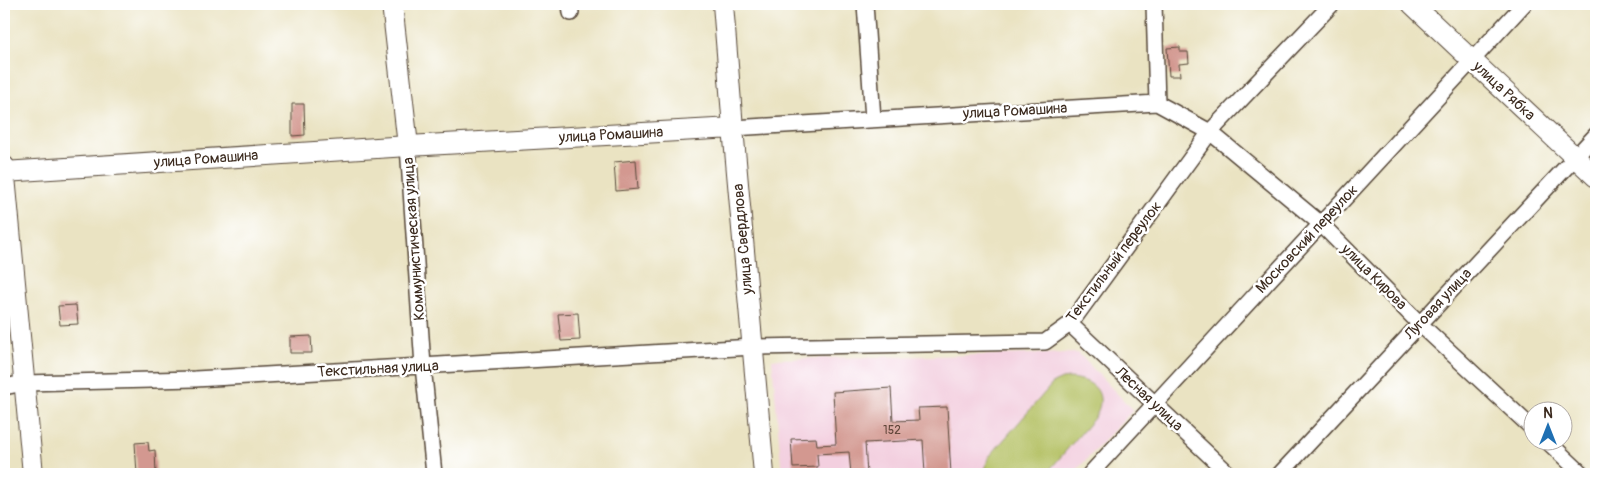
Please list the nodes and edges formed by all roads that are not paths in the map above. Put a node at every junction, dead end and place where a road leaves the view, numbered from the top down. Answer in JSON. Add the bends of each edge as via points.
{"nodes":[{"id":1,"x":392,"y":4,"type":"edge"},
{"id":2,"x":723,"y":4,"type":"edge"},
{"id":3,"x":865,"y":4,"type":"edge"},
{"id":4,"x":1154,"y":4,"type":"edge"},
{"id":5,"x":1332,"y":4,"type":"edge"},
{"id":6,"x":1412,"y":4,"type":"edge"},
{"id":7,"x":1524,"y":4,"type":"edge"},
{"id":8,"x":1472,"y":61,"type":"junction"},
{"id":9,"x":1157,"y":102,"type":"junction"},
{"id":10,"x":873,"y":119,"type":"junction"},
{"id":11,"x":733,"y":128,"type":"junction"},
{"id":12,"x":1210,"y":132,"type":"junction"},
{"id":13,"x":1596,"y":134,"type":"edge"},
{"id":14,"x":408,"y":146,"type":"junction"},
{"id":15,"x":1575,"y":157,"type":"junction"},
{"id":16,"x":4,"y":166,"type":"edge"},
{"id":17,"x":4,"y":172,"type":"edge"},
{"id":18,"x":1596,"y":177,"type":"edge"},
{"id":19,"x":1321,"y":224,"type":"junction"},
{"id":20,"x":1070,"y":324,"type":"junction"},
{"id":21,"x":1420,"y":324,"type":"junction"},
{"id":22,"x":753,"y":347,"type":"junction"},
{"id":23,"x":423,"y":366,"type":"junction"},
{"id":24,"x":24,"y":383,"type":"junction"},
{"id":25,"x":4,"y":387,"type":"edge"},
{"id":26,"x":1154,"y":404,"type":"junction"},
{"id":27,"x":1522,"y":419,"type":"edge"},
{"id":28,"x":1557,"y":450,"type":"edge"},
{"id":29,"x":33,"y":474,"type":"edge"},
{"id":30,"x":434,"y":474,"type":"edge"},
{"id":31,"x":764,"y":474,"type":"edge"},
{"id":32,"x":1090,"y":474,"type":"edge"},
{"id":33,"x":1229,"y":474,"type":"edge"},
{"id":34,"x":1280,"y":474,"type":"edge"},
{"id":35,"x":1582,"y":474,"type":"edge"}],
"edges":[{"from":1,"to":14,"type":"street","name":"Коммунистическая улица"},
{"from":2,"to":11,"type":"street","name":"улица Свердлова"},
{"from":3,"to":10,"type":"street"},
{"from":4,"to":9,"type":"street"},
{"from":5,"to":12,"type":"street","name":"Текстильный переулок"},
{"from":6,"to":8,"type":"street","name":"улица Рябка"},
{"from":7,"to":8,"type":"street","name":"Московский переулок"},
{"from":8,"to":15,"type":"street","name":"улица Рябка"},
{"from":8,"to":19,"type":"street","name":"Московский переулок"},
{"from":9,"to":10,"type":"street","name":"улица Ромашина"},
{"from":9,"to":12,"type":"street"},
{"from":10,"to":11,"type":"street","name":"улица Ромашина"},
{"from":11,"to":14,"type":"street","name":"улица Ромашина"},
{"from":11,"to":22,"type":"street","name":"улица Свердлова"},
{"from":12,"to":19,"type":"street","name":"улица Кирова"},
{"from":12,"to":20,"type":"street","name":"Текстильный переулок"},
{"from":13,"to":15,"type":"street","name":"Луговая улица"},
{"from":14,"to":17,"type":"street","name":"улица Ромашина"},
{"from":14,"to":23,"type":"street","name":"Коммунистическая улица"},
{"from":15,"to":18,"type":"street","name":"улица Рябка"},
{"from":15,"to":21,"type":"street","name":"Луговая улица"},
{"from":16,"to":17,"type":"street"},
{"from":17,"to":24,"type":"street"},
{"from":19,"to":21,"type":"street","name":"улица Кирова"},
{"from":19,"to":26,"type":"street","name":"Московский переулок"},
{"from":20,"to":22,"type":"street","name":"Текстильный переулок","via":[[1044,342]]},
{"from":20,"to":26,"type":"street","name":"Лесная улица"},
{"from":21,"to":27,"type":"street","name":"улица Кирова"},
{"from":21,"to":34,"type":"street","name":"Луговая улица"},
{"from":22,"to":23,"type":"street","name":"Текстильная улица"},
{"from":22,"to":31,"type":"street","name":"улица Свердлова"},
{"from":23,"to":24,"type":"street","name":"Текстильная улица","via":[[195,379]]},
{"from":23,"to":30,"type":"street","name":"Коммунистическая улица"},
{"from":24,"to":25,"type":"street","name":"Текстильная улица"},
{"from":24,"to":29,"type":"street"},
{"from":26,"to":32,"type":"street","name":"Московский переулок"},
{"from":26,"to":33,"type":"street","name":"Лесная улица"},
{"from":28,"to":35,"type":"street"}]}
